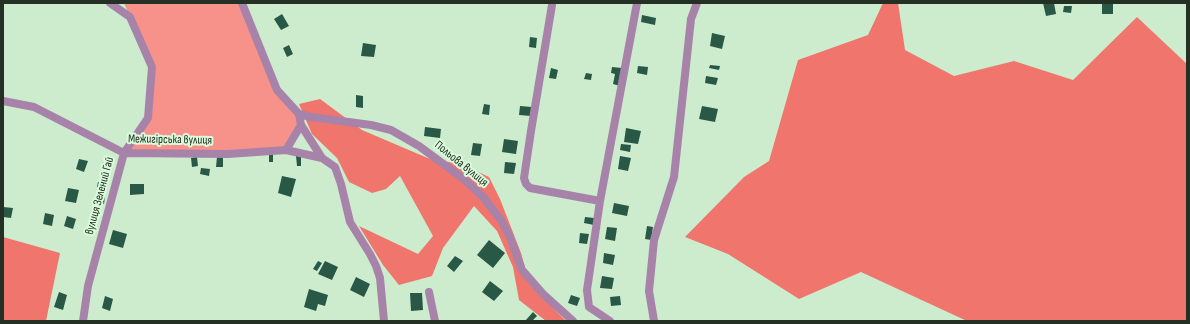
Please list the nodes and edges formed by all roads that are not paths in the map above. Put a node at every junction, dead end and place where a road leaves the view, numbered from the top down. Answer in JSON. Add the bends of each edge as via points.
{"nodes":[{"id":1,"x":110,"y":3,"type":"edge"},
{"id":2,"x":242,"y":3,"type":"edge"},
{"id":3,"x":637,"y":3,"type":"edge"},
{"id":4,"x":697,"y":3,"type":"edge"},
{"id":5,"x":552,"y":6,"type":"dead end"},
{"id":6,"x":3,"y":101,"type":"edge"},
{"id":7,"x":299,"y":114,"type":"junction"},
{"id":8,"x":301,"y":125,"type":"junction"},
{"id":9,"x":286,"y":150,"type":"junction"},
{"id":10,"x":124,"y":152,"type":"junction"},
{"id":11,"x":322,"y":158,"type":"junction"},
{"id":12,"x":600,"y":201,"type":"junction"},
{"id":13,"x":429,"y":292,"type":"dead end"},
{"id":14,"x":83,"y":321,"type":"edge"},
{"id":15,"x":384,"y":321,"type":"edge"},
{"id":16,"x":435,"y":321,"type":"edge"},
{"id":17,"x":573,"y":321,"type":"edge"},
{"id":18,"x":610,"y":321,"type":"edge"},
{"id":19,"x":654,"y":321,"type":"edge"}],
"edges":[{"from":1,"to":10,"type":"street","name":"вулиця Зелений Гай","via":[[130,17],[152,67],[148,118]]},
{"from":2,"to":7,"type":"street","via":[[277,90]]},
{"from":3,"to":12,"type":"street"},
{"from":4,"to":19,"type":"street","via":[[692,19],[674,177],[654,240],[649,291]]},
{"from":5,"to":12,"type":"street","via":[[524,178],[530,188]]},
{"from":6,"to":10,"type":"street","name":"Межигірська вулиця","via":[[34,107]]},
{"from":7,"to":8,"type":"street"},
{"from":7,"to":17,"type":"street","name":"Польова вулиця","via":[[391,130],[419,146],[465,180],[483,197],[501,220],[522,270],[543,294]]},
{"from":8,"to":9,"type":"street"},
{"from":8,"to":11,"type":"street"},
{"from":9,"to":10,"type":"street","name":"Межигірська вулиця","via":[[228,154]]},
{"from":9,"to":11,"type":"street","name":"Межигірська вулиця"},
{"from":10,"to":14,"type":"street","name":"вулиця Зелений Гай","via":[[88,286]]},
{"from":11,"to":15,"type":"street","via":[[335,167],[350,222],[376,266],[380,278]]},
{"from":12,"to":18,"type":"street","via":[[588,290],[589,307]]},
{"from":13,"to":16,"type":"street"}]}
